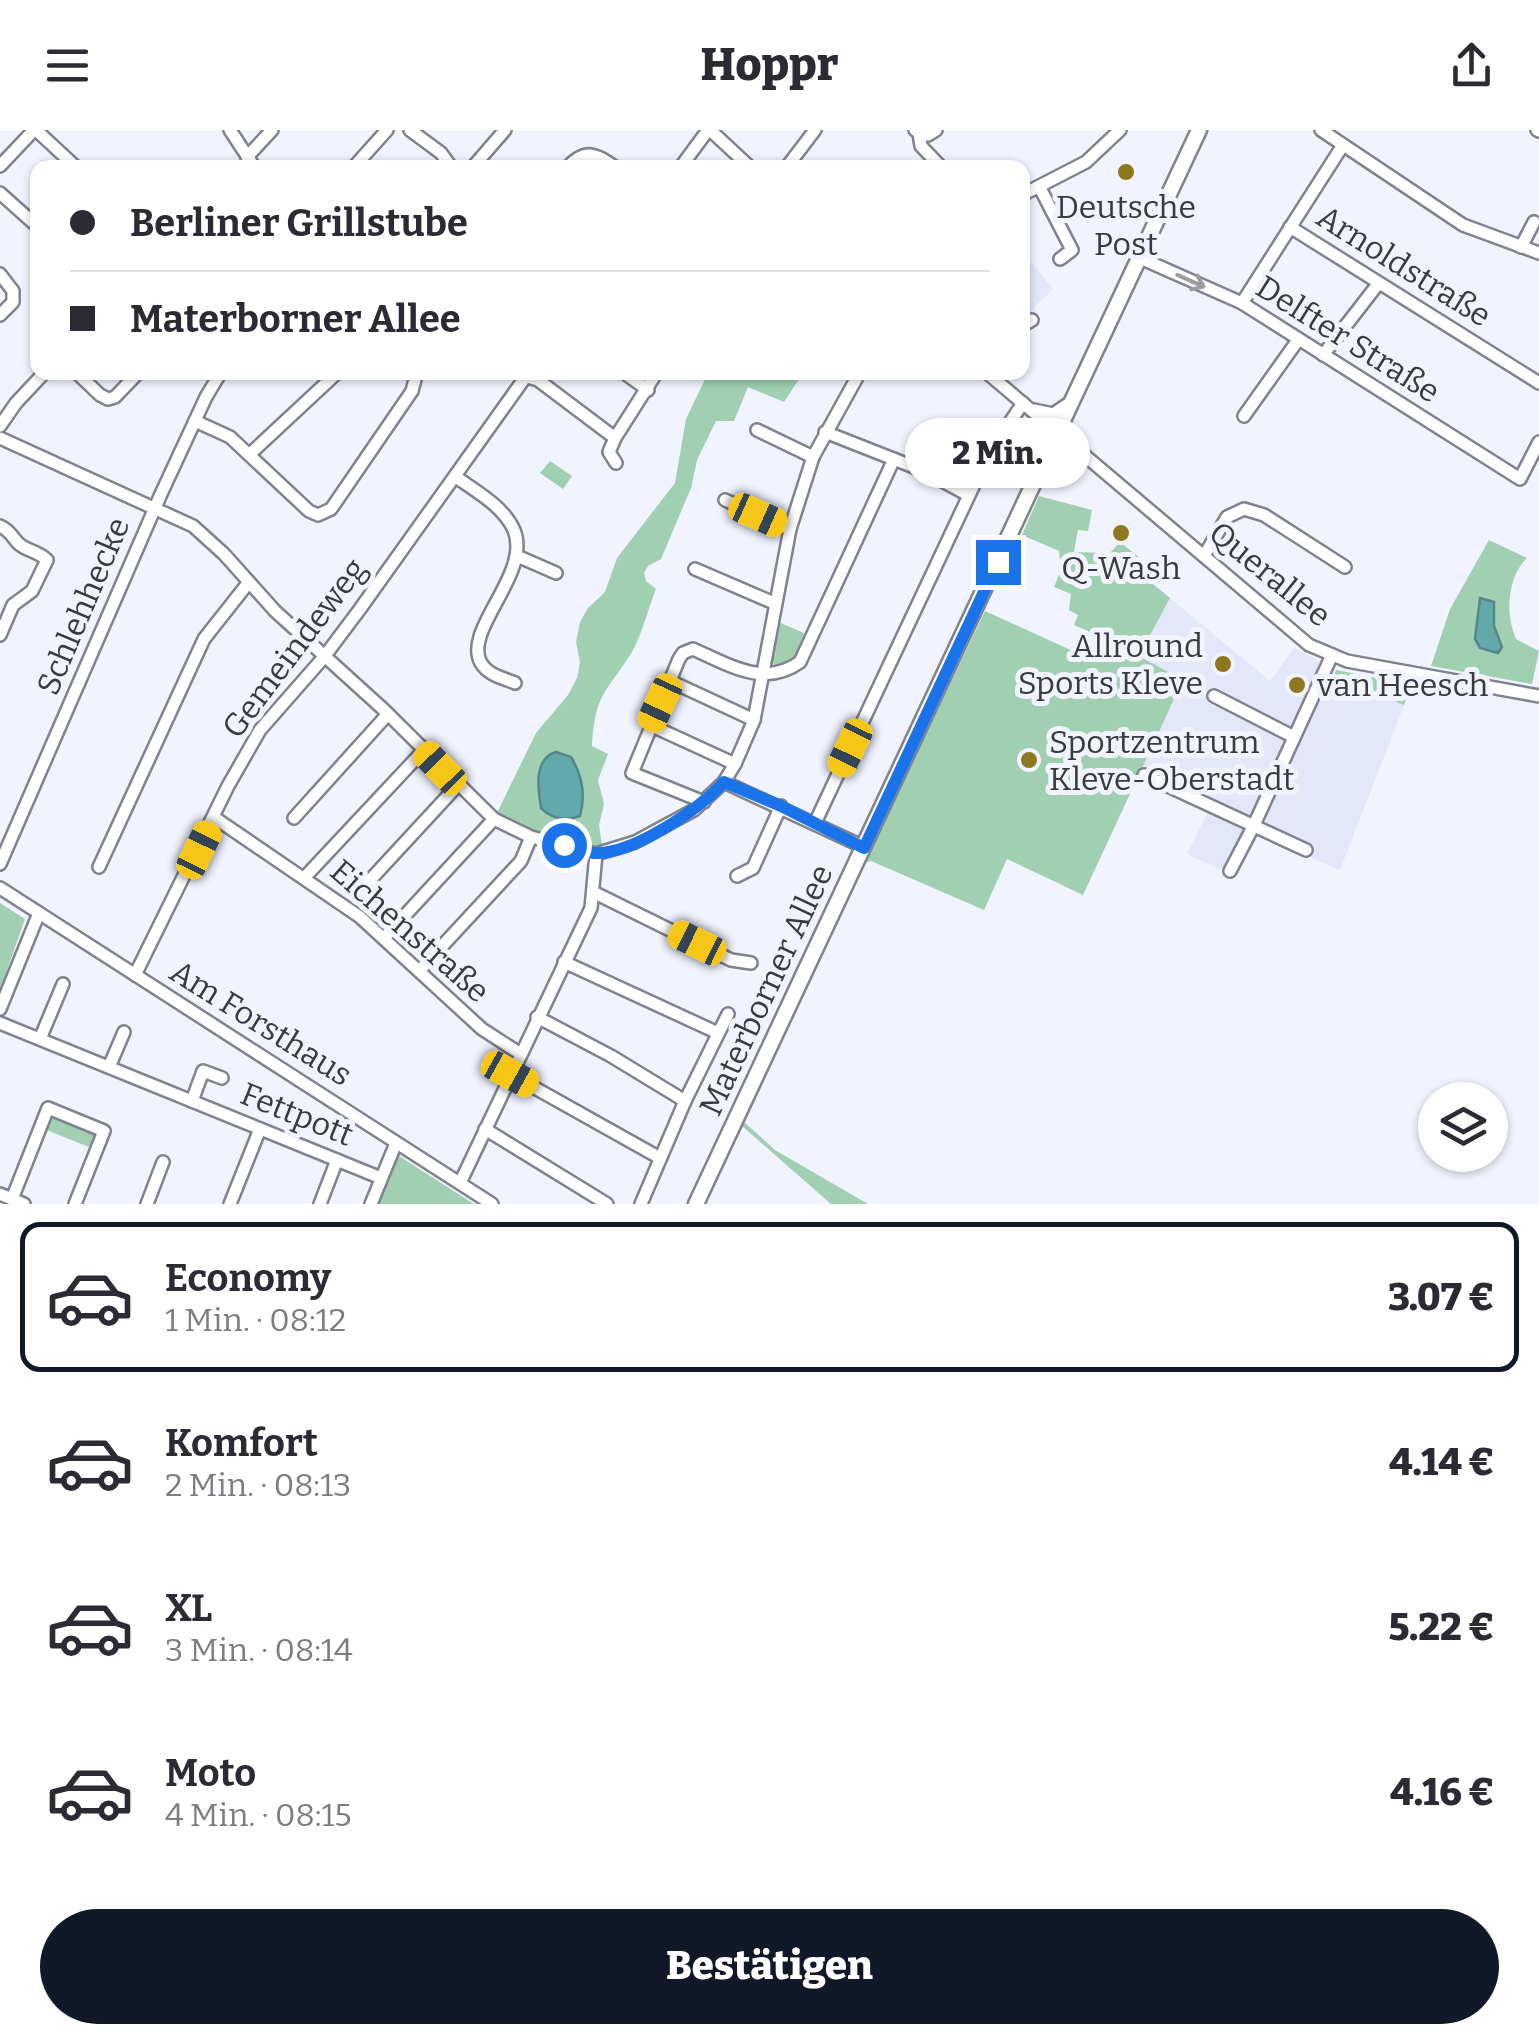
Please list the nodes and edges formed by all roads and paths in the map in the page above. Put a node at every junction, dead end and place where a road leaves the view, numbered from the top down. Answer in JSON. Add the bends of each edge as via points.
{"nodes":[{"id":1,"x":35,"y":130,"type":"edge"},
{"id":2,"x":230,"y":130,"type":"edge"},
{"id":3,"x":272,"y":130,"type":"edge"},
{"id":4,"x":387,"y":130,"type":"edge"},
{"id":5,"x":410,"y":130,"type":"edge"},
{"id":6,"x":505,"y":130,"type":"edge"},
{"id":7,"x":709,"y":130,"type":"edge"},
{"id":8,"x":814,"y":130,"type":"edge"},
{"id":9,"x":936,"y":130,"type":"edge"},
{"id":10,"x":1120,"y":130,"type":"edge"},
{"id":11,"x":1199,"y":130,"type":"edge"},
{"id":12,"x":1321,"y":130,"type":"edge"},
{"id":13,"x":917,"y":132,"type":"edge"},
{"id":14,"x":1343,"y":146,"type":"junction"},
{"id":15,"x":68,"y":160,"type":"edge"},
{"id":16,"x":250,"y":160,"type":"edge"},
{"id":17,"x":252,"y":160,"type":"edge"},
{"id":18,"x":360,"y":160,"type":"edge"},
{"id":19,"x":446,"y":160,"type":"edge"},
{"id":20,"x":479,"y":160,"type":"edge"},
{"id":21,"x":574,"y":160,"type":"edge"},
{"id":22,"x":601,"y":160,"type":"edge"},
{"id":23,"x":686,"y":160,"type":"edge"},
{"id":24,"x":742,"y":160,"type":"edge"},
{"id":25,"x":792,"y":160,"type":"edge"},
{"id":26,"x":934,"y":160,"type":"edge"},
{"id":27,"x":0,"y":166,"type":"edge"},
{"id":28,"x":1040,"y":188,"type":"junction"},
{"id":29,"x":0,"y":192,"type":"edge"},
{"id":30,"x":1030,"y":192,"type":"edge"},
{"id":31,"x":30,"y":220,"type":"edge"},
{"id":32,"x":1534,"y":222,"type":"dead end"},
{"id":33,"x":1290,"y":227,"type":"junction"},
{"id":34,"x":1521,"y":246,"type":"junction"},
{"id":35,"x":1539,"y":254,"type":"edge"},
{"id":36,"x":1140,"y":258,"type":"junction"},
{"id":37,"x":1060,"y":259,"type":"dead end"},
{"id":38,"x":0,"y":274,"type":"edge"},
{"id":39,"x":1378,"y":284,"type":"junction"},
{"id":40,"x":1242,"y":303,"type":"junction"},
{"id":41,"x":0,"y":315,"type":"edge"},
{"id":42,"x":1298,"y":340,"type":"junction"},
{"id":43,"x":1323,"y":355,"type":"junction"},
{"id":44,"x":38,"y":380,"type":"edge"},
{"id":45,"x":84,"y":380,"type":"edge"},
{"id":46,"x":132,"y":380,"type":"edge"},
{"id":47,"x":217,"y":380,"type":"edge"},
{"id":48,"x":329,"y":380,"type":"edge"},
{"id":49,"x":415,"y":380,"type":"edge"},
{"id":50,"x":521,"y":380,"type":"edge"},
{"id":51,"x":538,"y":380,"type":"edge"},
{"id":52,"x":634,"y":380,"type":"edge"},
{"id":53,"x":654,"y":380,"type":"edge"},
{"id":54,"x":855,"y":380,"type":"edge"},
{"id":55,"x":995,"y":380,"type":"edge"},
{"id":56,"x":1539,"y":382,"type":"edge"},
{"id":57,"x":648,"y":390,"type":"junction"},
{"id":58,"x":1076,"y":399,"type":"junction"},
{"id":59,"x":1026,"y":406,"type":"junction"},
{"id":60,"x":1244,"y":416,"type":"dead end"},
{"id":61,"x":194,"y":421,"type":"junction"},
{"id":62,"x":0,"y":426,"type":"edge"},
{"id":63,"x":1062,"y":427,"type":"junction"},
{"id":64,"x":757,"y":430,"type":"dead end"},
{"id":65,"x":825,"y":432,"type":"junction"},
{"id":66,"x":0,"y":438,"type":"edge"},
{"id":67,"x":615,"y":438,"type":"junction"},
{"id":68,"x":1539,"y":442,"type":"edge"},
{"id":69,"x":250,"y":454,"type":"junction"},
{"id":70,"x":1085,"y":454,"type":"junction"},
{"id":71,"x":813,"y":456,"type":"junction"},
{"id":72,"x":894,"y":459,"type":"junction"},
{"id":73,"x":616,"y":463,"type":"dead end"},
{"id":74,"x":1046,"y":464,"type":"junction"},
{"id":75,"x":456,"y":477,"type":"junction"},
{"id":76,"x":968,"y":495,"type":"junction"},
{"id":77,"x":725,"y":500,"type":"dead end"},
{"id":78,"x":156,"y":507,"type":"junction"},
{"id":79,"x":0,"y":526,"type":"edge"},
{"id":80,"x":790,"y":529,"type":"junction"},
{"id":81,"x":517,"y":556,"type":"junction"},
{"id":82,"x":1204,"y":556,"type":"junction"},
{"id":83,"x":1345,"y":567,"type":"dead end"},
{"id":84,"x":695,"y":569,"type":"dead end"},
{"id":85,"x":556,"y":573,"type":"dead end"},
{"id":86,"x":249,"y":582,"type":"junction"},
{"id":87,"x":774,"y":602,"type":"junction"},
{"id":88,"x":0,"y":635,"type":"edge"},
{"id":89,"x":324,"y":656,"type":"junction"},
{"id":90,"x":1332,"y":656,"type":"junction"},
{"id":91,"x":763,"y":676,"type":"junction"},
{"id":92,"x":670,"y":682,"type":"junction"},
{"id":93,"x":515,"y":683,"type":"dead end"},
{"id":94,"x":1214,"y":696,"type":"dead end"},
{"id":95,"x":1539,"y":696,"type":"edge"},
{"id":96,"x":388,"y":714,"type":"junction"},
{"id":97,"x":754,"y":720,"type":"junction"},
{"id":98,"x":650,"y":725,"type":"junction"},
{"id":99,"x":1294,"y":738,"type":"junction"},
{"id":100,"x":423,"y":750,"type":"junction"},
{"id":101,"x":735,"y":764,"type":"junction"},
{"id":102,"x":1144,"y":776,"type":"dead end"},
{"id":103,"x":724,"y":782,"type":"junction"},
{"id":104,"x":457,"y":786,"type":"junction"},
{"id":105,"x":704,"y":802,"type":"junction"},
{"id":106,"x":781,"y":806,"type":"junction"},
{"id":107,"x":215,"y":818,"type":"junction"},
{"id":108,"x":294,"y":818,"type":"dead end"},
{"id":109,"x":494,"y":819,"type":"junction"},
{"id":110,"x":814,"y":824,"type":"junction"},
{"id":111,"x":1254,"y":825,"type":"junction"},
{"id":112,"x":531,"y":837,"type":"junction"},
{"id":113,"x":864,"y":848,"type":"junction"},
{"id":114,"x":1306,"y":850,"type":"dead end"},
{"id":115,"x":596,"y":854,"type":"junction"},
{"id":116,"x":0,"y":864,"type":"edge"},
{"id":117,"x":99,"y":867,"type":"dead end"},
{"id":118,"x":1230,"y":871,"type":"dead end"},
{"id":119,"x":737,"y":876,"type":"dead end"},
{"id":120,"x":306,"y":877,"type":"junction"},
{"id":121,"x":0,"y":888,"type":"edge"},
{"id":122,"x":360,"y":891,"type":"dead end"},
{"id":123,"x":595,"y":892,"type":"junction"},
{"id":124,"x":39,"y":913,"type":"junction"},
{"id":125,"x":384,"y":938,"type":"junction"},
{"id":126,"x":564,"y":962,"type":"junction"},
{"id":127,"x":751,"y":963,"type":"dead end"},
{"id":128,"x":419,"y":971,"type":"junction"},
{"id":129,"x":135,"y":975,"type":"junction"},
{"id":130,"x":63,"y":984,"type":"dead end"},
{"id":131,"x":0,"y":1010,"type":"edge"},
{"id":132,"x":728,"y":1014,"type":"dead end"},
{"id":133,"x":538,"y":1016,"type":"junction"},
{"id":134,"x":0,"y":1023,"type":"edge"},
{"id":135,"x":124,"y":1032,"type":"dead end"},
{"id":136,"x":718,"y":1033,"type":"junction"},
{"id":137,"x":40,"y":1039,"type":"junction"},
{"id":138,"x":519,"y":1054,"type":"junction"},
{"id":139,"x":109,"y":1067,"type":"junction"},
{"id":140,"x":510,"y":1074,"type":"junction"},
{"id":141,"x":222,"y":1078,"type":"dead end"},
{"id":142,"x":192,"y":1101,"type":"junction"},
{"id":143,"x":684,"y":1101,"type":"junction"},
{"id":144,"x":260,"y":1129,"type":"junction"},
{"id":145,"x":484,"y":1129,"type":"junction"},
{"id":146,"x":396,"y":1142,"type":"junction"},
{"id":147,"x":660,"y":1158,"type":"junction"},
{"id":148,"x":337,"y":1160,"type":"junction"},
{"id":149,"x":163,"y":1162,"type":"dead end"},
{"id":150,"x":381,"y":1178,"type":"junction"},
{"id":151,"x":460,"y":1183,"type":"junction"},
{"id":152,"x":12,"y":1199,"type":"edge"},
{"id":153,"x":75,"y":1204,"type":"edge"},
{"id":154,"x":147,"y":1204,"type":"edge"},
{"id":155,"x":230,"y":1204,"type":"edge"},
{"id":156,"x":320,"y":1204,"type":"edge"},
{"id":157,"x":371,"y":1204,"type":"edge"},
{"id":158,"x":492,"y":1204,"type":"edge"},
{"id":159,"x":607,"y":1204,"type":"edge"},
{"id":160,"x":640,"y":1204,"type":"edge"},
{"id":161,"x":696,"y":1204,"type":"edge"}],
"edges":[{"from":1,"to":15,"type":"street"},
{"from":1,"to":27,"type":"street"},
{"from":2,"to":16,"type":"street"},
{"from":3,"to":17,"type":"street"},
{"from":4,"to":18,"type":"street"},
{"from":5,"to":19,"type":"street"},
{"from":6,"to":20,"type":"street"},
{"from":7,"to":23,"type":"street"},
{"from":7,"to":24,"type":"street"},
{"from":8,"to":25,"type":"street"},
{"from":9,"to":13,"type":"street"},
{"from":10,"to":28,"type":"street","via":[[1086,162]]},
{"from":11,"to":36,"type":"main road","name":"Materborner Allee"},
{"from":12,"to":14,"type":"street"},
{"from":13,"to":26,"type":"street"},
{"from":14,"to":33,"type":"street"},
{"from":14,"to":34,"type":"street","via":[[1464,225]]},
{"from":21,"to":22,"type":"street","via":[[590,154]]},
{"from":28,"to":30,"type":"street"},
{"from":28,"to":37,"type":"street","via":[[1076,246]]},
{"from":29,"to":31,"type":"street"},
{"from":32,"to":34,"type":"street"},
{"from":33,"to":39,"type":"street","name":"Arnoldstraße"},
{"from":33,"to":40,"type":"street"},
{"from":34,"to":35,"type":"street"},
{"from":36,"to":40,"type":"street","name":"Delfter Straße","one_way":true},
{"from":36,"to":58,"type":"main road","name":"Materborner Allee"},
{"from":38,"to":41,"type":"street","via":[[14,291]]},
{"from":39,"to":43,"type":"street"},
{"from":39,"to":56,"type":"street","name":"Arnoldstraße"},
{"from":40,"to":42,"type":"street","name":"Delfter Straße"},
{"from":42,"to":43,"type":"street","name":"Delfter Straße"},
{"from":42,"to":60,"type":"street"},
{"from":43,"to":68,"type":"street","name":"Delfter Straße","via":[[1520,480]]},
{"from":44,"to":62,"type":"street"},
{"from":45,"to":46,"type":"street","via":[[108,399]]},
{"from":47,"to":61,"type":"street","name":"Schlehhecke"},
{"from":48,"to":69,"type":"street"},
{"from":49,"to":69,"type":"street","via":[[325,514],[308,511]]},
{"from":50,"to":75,"type":"street","name":"Gemeindeweg"},
{"from":51,"to":67,"type":"street"},
{"from":52,"to":57,"type":"street"},
{"from":53,"to":57,"type":"street"},
{"from":54,"to":65,"type":"street"},
{"from":55,"to":59,"type":"street","name":"Querallee"},
{"from":57,"to":67,"type":"street"},
{"from":58,"to":59,"type":"street","via":[[1053,414]]},
{"from":58,"to":63,"type":"main road","name":"Materborner Allee"},
{"from":59,"to":63,"type":"street","name":"Querallee"},
{"from":59,"to":76,"type":"street","via":[[988,455]]},
{"from":61,"to":69,"type":"street"},
{"from":61,"to":78,"type":"street","name":"Schlehhecke"},
{"from":63,"to":70,"type":"street","name":"Querallee"},
{"from":63,"to":74,"type":"main road","name":"Materborner Allee"},
{"from":64,"to":71,"type":"street"},
{"from":65,"to":71,"type":"street"},
{"from":65,"to":72,"type":"street"},
{"from":66,"to":78,"type":"street"},
{"from":67,"to":73,"type":"street","via":[[609,452]]},
{"from":70,"to":74,"type":"street","via":[[1067,451]]},
{"from":70,"to":82,"type":"street","name":"Querallee"},
{"from":71,"to":80,"type":"street"},
{"from":72,"to":76,"type":"street"},
{"from":72,"to":91,"type":"street","via":[[800,662]]},
{"from":74,"to":113,"type":"main road","name":"Materborner Allee"},
{"from":75,"to":81,"type":"street","via":[[506,518]]},
{"from":75,"to":89,"type":"street","name":"Gemeindeweg"},
{"from":76,"to":110,"type":"street"},
{"from":77,"to":80,"type":"street"},
{"from":78,"to":86,"type":"street","via":[[193,526]]},
{"from":78,"to":116,"type":"street","name":"Schlehhecke"},
{"from":79,"to":88,"type":"street","via":[[46,560]]},
{"from":80,"to":87,"type":"street"},
{"from":81,"to":85,"type":"street"},
{"from":81,"to":93,"type":"street","via":[[478,651],[485,668]]},
{"from":82,"to":83,"type":"street","via":[[1227,517],[1244,509],[1264,514]]},
{"from":82,"to":90,"type":"street","name":"Querallee","via":[[1300,638]]},
{"from":84,"to":87,"type":"street"},
{"from":86,"to":89,"type":"street"},
{"from":86,"to":117,"type":"street","via":[[204,639]]},
{"from":87,"to":91,"type":"street"},
{"from":89,"to":96,"type":"street"},
{"from":89,"to":107,"type":"street","name":"Gemeindeweg","via":[[260,730]]},
{"from":90,"to":95,"type":"street","name":"Querallee"},
{"from":90,"to":99,"type":"street"},
{"from":91,"to":92,"type":"street","via":[[693,649],[683,653]]},
{"from":91,"to":97,"type":"street"},
{"from":92,"to":97,"type":"street"},
{"from":92,"to":98,"type":"street"},
{"from":94,"to":99,"type":"street"},
{"from":96,"to":100,"type":"street"},
{"from":96,"to":108,"type":"street"},
{"from":97,"to":101,"type":"street"},
{"from":98,"to":101,"type":"street"},
{"from":98,"to":105,"type":"street","via":[[632,773]]},
{"from":99,"to":111,"type":"street"},
{"from":100,"to":104,"type":"street"},
{"from":100,"to":120,"type":"street"},
{"from":101,"to":103,"type":"street"},
{"from":102,"to":111,"type":"street"},
{"from":103,"to":105,"type":"street"},
{"from":103,"to":106,"type":"street"},
{"from":104,"to":109,"type":"street"},
{"from":104,"to":122,"type":"street"},
{"from":105,"to":115,"type":"street","via":[[665,828]]},
{"from":106,"to":110,"type":"street"},
{"from":106,"to":119,"type":"street","via":[[753,868]]},
{"from":107,"to":120,"type":"street","name":"Eichenstraße"},
{"from":107,"to":129,"type":"street","name":"Gemeindeweg"},
{"from":109,"to":112,"type":"street"},
{"from":109,"to":125,"type":"street"},
{"from":110,"to":113,"type":"street"},
{"from":111,"to":114,"type":"street"},
{"from":111,"to":118,"type":"street"},
{"from":112,"to":115,"type":"street"},
{"from":112,"to":128,"type":"street","via":[[521,861]]},
{"from":113,"to":161,"type":"main road","name":"Materborner Allee"},
{"from":115,"to":123,"type":"street"},
{"from":120,"to":125,"type":"street","name":"Eichenstraße"},
{"from":121,"to":124,"type":"street","name":"Am Forsthaus"},
{"from":123,"to":126,"type":"street"},
{"from":123,"to":127,"type":"street","via":[[731,960]]},
{"from":124,"to":129,"type":"street","name":"Am Forsthaus"},
{"from":124,"to":131,"type":"street"},
{"from":125,"to":128,"type":"street","name":"Eichenstraße"},
{"from":126,"to":133,"type":"street"},
{"from":126,"to":136,"type":"street"},
{"from":128,"to":138,"type":"street","name":"Eichenstraße"},
{"from":129,"to":146,"type":"street","name":"Am Forsthaus"},
{"from":130,"to":137,"type":"street"},
{"from":132,"to":136,"type":"street"},
{"from":133,"to":138,"type":"street"},
{"from":133,"to":143,"type":"street"},
{"from":134,"to":137,"type":"street","name":"Fettpott"},
{"from":135,"to":139,"type":"street"},
{"from":136,"to":143,"type":"street"},
{"from":137,"to":139,"type":"street","name":"Fettpott"},
{"from":138,"to":140,"type":"street"},
{"from":139,"to":142,"type":"street","name":"Fettpott"},
{"from":140,"to":145,"type":"street"},
{"from":140,"to":147,"type":"street"},
{"from":141,"to":142,"type":"street","name":"Fettpott","via":[[200,1069]]},
{"from":142,"to":144,"type":"street","name":"Fettpott"},
{"from":143,"to":147,"type":"street"},
{"from":144,"to":148,"type":"street","name":"Fettpott"},
{"from":144,"to":155,"type":"street"},
{"from":145,"to":151,"type":"street"},
{"from":145,"to":159,"type":"street"},
{"from":146,"to":150,"type":"street"},
{"from":146,"to":151,"type":"street","name":"Am Forsthaus"},
{"from":147,"to":160,"type":"street"},
{"from":148,"to":150,"type":"street","name":"Fettpott"},
{"from":148,"to":156,"type":"street"},
{"from":149,"to":154,"type":"street"},
{"from":150,"to":157,"type":"street"},
{"from":151,"to":158,"type":"street","name":"Am Forsthaus"},
{"from":152,"to":153,"type":"street","via":[[48,1108],[104,1131]]}]}
